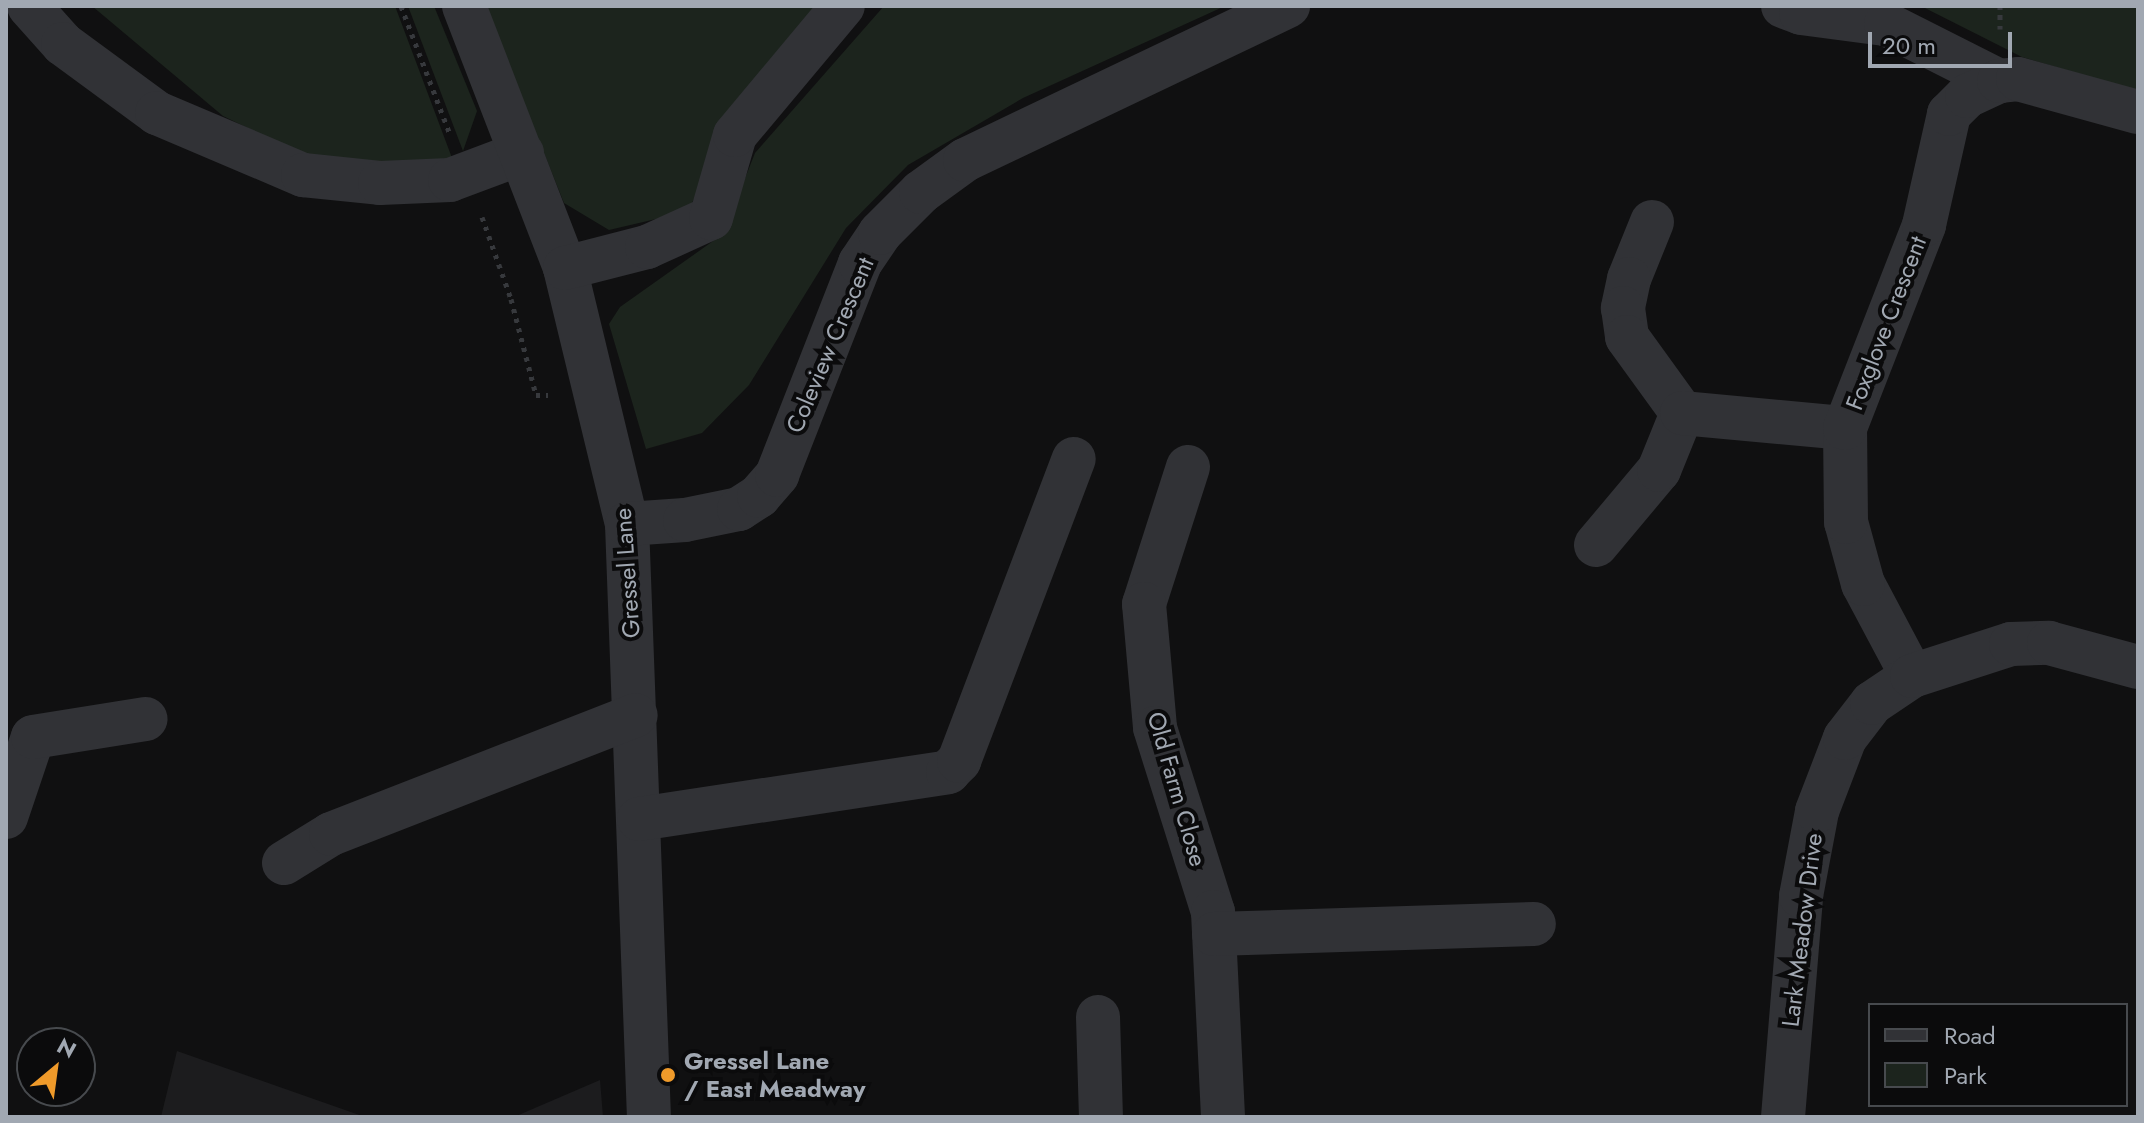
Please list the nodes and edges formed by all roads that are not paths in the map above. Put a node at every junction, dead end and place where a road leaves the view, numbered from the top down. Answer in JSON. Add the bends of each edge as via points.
{"nodes":[{"id":1,"x":464,"y":6,"type":"edge"},
{"id":2,"x":843,"y":6,"type":"edge"},
{"id":3,"x":1288,"y":6,"type":"edge"},
{"id":4,"x":1783,"y":6,"type":"edge"},
{"id":5,"x":23,"y":12,"type":"edge"},
{"id":6,"x":1999,"y":81,"type":"junction"},
{"id":7,"x":2138,"y":112,"type":"edge"},
{"id":8,"x":522,"y":153,"type":"junction"},
{"id":9,"x":1652,"y":222,"type":"dead end"},
{"id":10,"x":565,"y":268,"type":"junction"},
{"id":11,"x":1682,"y":413,"type":"junction"},
{"id":12,"x":1845,"y":428,"type":"junction"},
{"id":13,"x":1074,"y":459,"type":"dead end"},
{"id":14,"x":1188,"y":467,"type":"dead end"},
{"id":15,"x":627,"y":524,"type":"junction"},
{"id":16,"x":1596,"y":545,"type":"dead end"},
{"id":17,"x":2138,"y":667,"type":"edge"},
{"id":18,"x":1912,"y":676,"type":"junction"},
{"id":19,"x":636,"y":715,"type":"junction"},
{"id":20,"x":146,"y":719,"type":"dead end"},
{"id":21,"x":6,"y":817,"type":"edge"},
{"id":22,"x":639,"y":819,"type":"junction"},
{"id":23,"x":284,"y":863,"type":"dead end"},
{"id":24,"x":1534,"y":924,"type":"dead end"},
{"id":25,"x":1214,"y":934,"type":"junction"},
{"id":26,"x":1098,"y":1017,"type":"dead end"},
{"id":27,"x":649,"y":1117,"type":"edge"},
{"id":28,"x":1101,"y":1117,"type":"edge"},
{"id":29,"x":1223,"y":1117,"type":"edge"},
{"id":30,"x":1783,"y":1117,"type":"edge"}],
"edges":[{"from":1,"to":8,"type":"street","name":"Gressel Lane"},
{"from":2,"to":10,"type":"street","via":[[735,135],[711,218],[647,247]]},
{"from":3,"to":15,"type":"street","name":"Coleview Crescent","via":[[965,160],[921,192],[880,233],[860,263],[777,475],[759,496],[739,509]]},
{"from":4,"to":6,"type":"street","via":[[1886,24]]},
{"from":5,"to":8,"type":"street","via":[[157,113],[303,175],[380,183],[450,180]]},
{"from":6,"to":7,"type":"street","via":[[2042,84]]},
{"from":6,"to":12,"type":"street","name":"Foxglove Crescent","via":[[1967,96],[1949,114],[1938,143],[1924,225]]},
{"from":8,"to":10,"type":"street","name":"Gressel Lane"},
{"from":9,"to":11,"type":"street","via":[[1623,308],[1627,337]]},
{"from":10,"to":15,"type":"street","name":"Gressel Lane"},
{"from":11,"to":12,"type":"street"},
{"from":11,"to":16,"type":"street","via":[[1659,470]]},
{"from":12,"to":18,"type":"street","name":"Foxglove Crescent","via":[[1846,522],[1863,584]]},
{"from":13,"to":22,"type":"street","via":[[959,761],[948,772]]},
{"from":14,"to":25,"type":"street","name":"Old Farm Close","via":[[1144,604],[1155,728],[1213,912]]},
{"from":15,"to":19,"type":"street","name":"Gressel Lane"},
{"from":17,"to":18,"type":"street","name":"Lark Meadow Drive","via":[[2049,643],[2011,644]]},
{"from":18,"to":30,"type":"street","name":"Lark Meadow Drive","via":[[1872,703],[1845,738],[1817,811],[1801,896]]},
{"from":19,"to":22,"type":"street","name":"Gressel Lane"},
{"from":19,"to":23,"type":"street","via":[[331,834]]},
{"from":20,"to":21,"type":"street","via":[[33,737]]},
{"from":22,"to":27,"type":"street","name":"Gressel Lane"},
{"from":24,"to":25,"type":"street"},
{"from":25,"to":29,"type":"street","name":"Old Farm Close"},
{"from":26,"to":28,"type":"street"}]}
